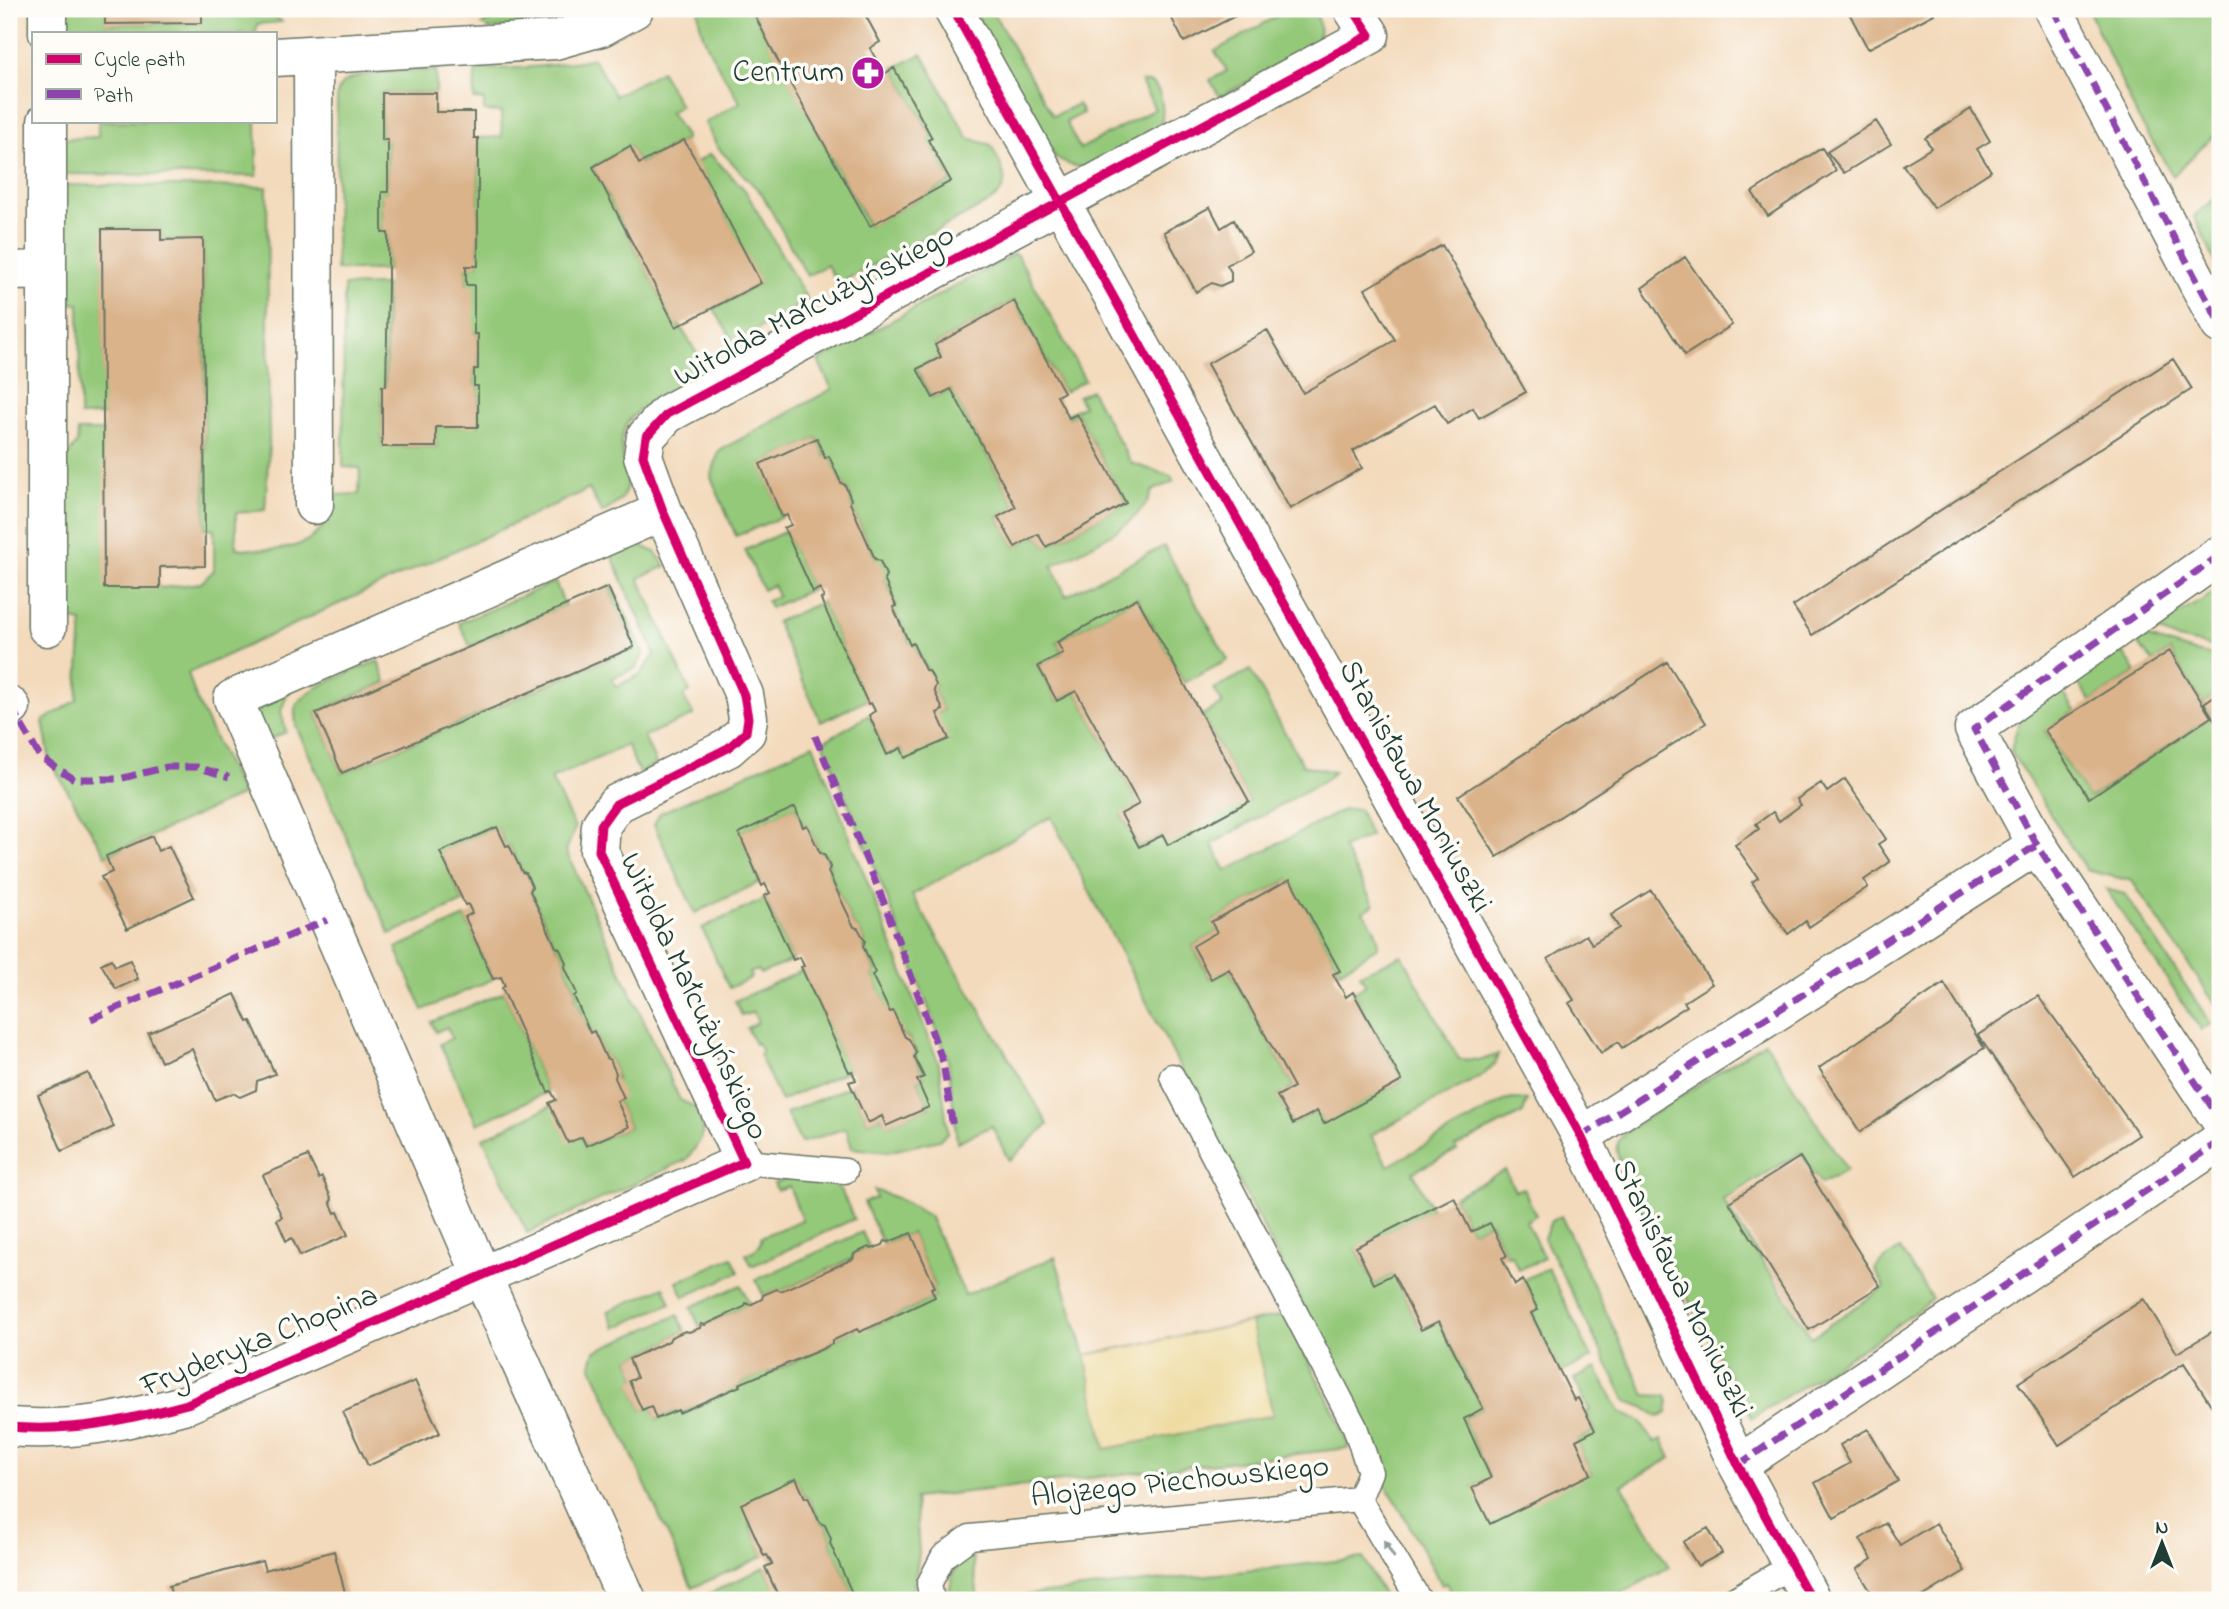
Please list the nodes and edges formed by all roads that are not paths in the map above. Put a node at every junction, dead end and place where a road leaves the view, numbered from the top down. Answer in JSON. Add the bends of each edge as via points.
{"nodes":[{"id":1,"x":48,"y":9,"type":"edge"},
{"id":2,"x":634,"y":9,"type":"edge"},
{"id":3,"x":953,"y":9,"type":"edge"},
{"id":4,"x":1353,"y":9,"type":"edge"},
{"id":5,"x":2053,"y":9,"type":"edge"},
{"id":6,"x":48,"y":32,"type":"edge"},
{"id":7,"x":313,"y":55,"type":"junction"},
{"id":8,"x":276,"y":57,"type":"edge"},
{"id":9,"x":47,"y":122,"type":"edge"},
{"id":10,"x":1061,"y":203,"type":"junction"},
{"id":11,"x":47,"y":270,"type":"junction"},
{"id":12,"x":9,"y":271,"type":"edge"},
{"id":13,"x":2220,"y":324,"type":"edge"},
{"id":14,"x":314,"y":505,"type":"dead end"},
{"id":15,"x":663,"y":511,"type":"junction"},
{"id":16,"x":2220,"y":555,"type":"edge"},
{"id":17,"x":47,"y":627,"type":"dead end"},
{"id":18,"x":2036,"y":845,"type":"junction"},
{"id":19,"x":1172,"y":1076,"type":"dead end"},
{"id":20,"x":2220,"y":1119,"type":"edge"},
{"id":21,"x":1581,"y":1136,"type":"junction"},
{"id":22,"x":2220,"y":1141,"type":"edge"},
{"id":23,"x":744,"y":1162,"type":"junction"},
{"id":24,"x":845,"y":1171,"type":"dead end"},
{"id":25,"x":482,"y":1276,"type":"junction"},
{"id":26,"x":9,"y":1427,"type":"edge"},
{"id":27,"x":1738,"y":1465,"type":"junction"},
{"id":28,"x":1359,"y":1499,"type":"junction"},
{"id":29,"x":1791,"y":1566,"type":"junction"},
{"id":30,"x":627,"y":1600,"type":"edge"},
{"id":31,"x":932,"y":1600,"type":"edge"},
{"id":32,"x":1419,"y":1600,"type":"edge"},
{"id":33,"x":1733,"y":1600,"type":"edge"},
{"id":34,"x":1811,"y":1600,"type":"edge"}],
"edges":[{"from":1,"to":6,"type":"street"},
{"from":2,"to":7,"type":"street","via":[[601,27],[555,40]]},
{"from":3,"to":10,"type":"street","name":"Stanisława Moniuszki"},
{"from":4,"to":10,"type":"street","name":"Witolda Małcużyńskiego","via":[[1370,35]]},
{"from":5,"to":13,"type":"street"},
{"from":7,"to":8,"type":"street"},
{"from":7,"to":14,"type":"street"},
{"from":9,"to":11,"type":"street"},
{"from":10,"to":15,"type":"street","name":"Witolda Małcużyńskiego","via":[[667,414],[646,437],[643,456]]},
{"from":10,"to":21,"type":"street","name":"Stanisława Moniuszki"},
{"from":11,"to":12,"type":"street"},
{"from":11,"to":17,"type":"street"},
{"from":15,"to":23,"type":"street","name":"Witolda Małcużyńskiego","via":[[744,695],[746,732],[728,748],[616,804],[601,825],[599,851]]},
{"from":15,"to":25,"type":"street","via":[[233,699]]},
{"from":16,"to":18,"type":"street","via":[[1974,729]]},
{"from":18,"to":20,"type":"street"},
{"from":18,"to":21,"type":"street","name":"Stanisława Moniuszki"},
{"from":19,"to":28,"type":"lane","via":[[1355,1427],[1370,1472]]},
{"from":21,"to":27,"type":"street","name":"Stanisława Moniuszki"},
{"from":22,"to":27,"type":"street","name":"Stanisława Moniuszki"},
{"from":23,"to":24,"type":"lane","name":"Witolda Małcużyńskiego"},
{"from":23,"to":25,"type":"street","name":"Witolda Małcużyńskiego"},
{"from":25,"to":26,"type":"street","name":"Fryderyka Chopina","via":[[187,1404],[80,1428]]},
{"from":25,"to":30,"type":"street"},
{"from":27,"to":29,"type":"street","name":"Stanisława Moniuszki"},
{"from":28,"to":31,"type":"lane","name":"Alojzego Piechowskiego","via":[[970,1537],[943,1557],[929,1584]]},
{"from":32,"to":28,"type":"lane","name":"Alojzego Piechowskiego","one_way":true},
{"from":29,"to":33,"type":"lane"},
{"from":29,"to":34,"type":"street","name":"Stanisława Moniuszki"}]}
